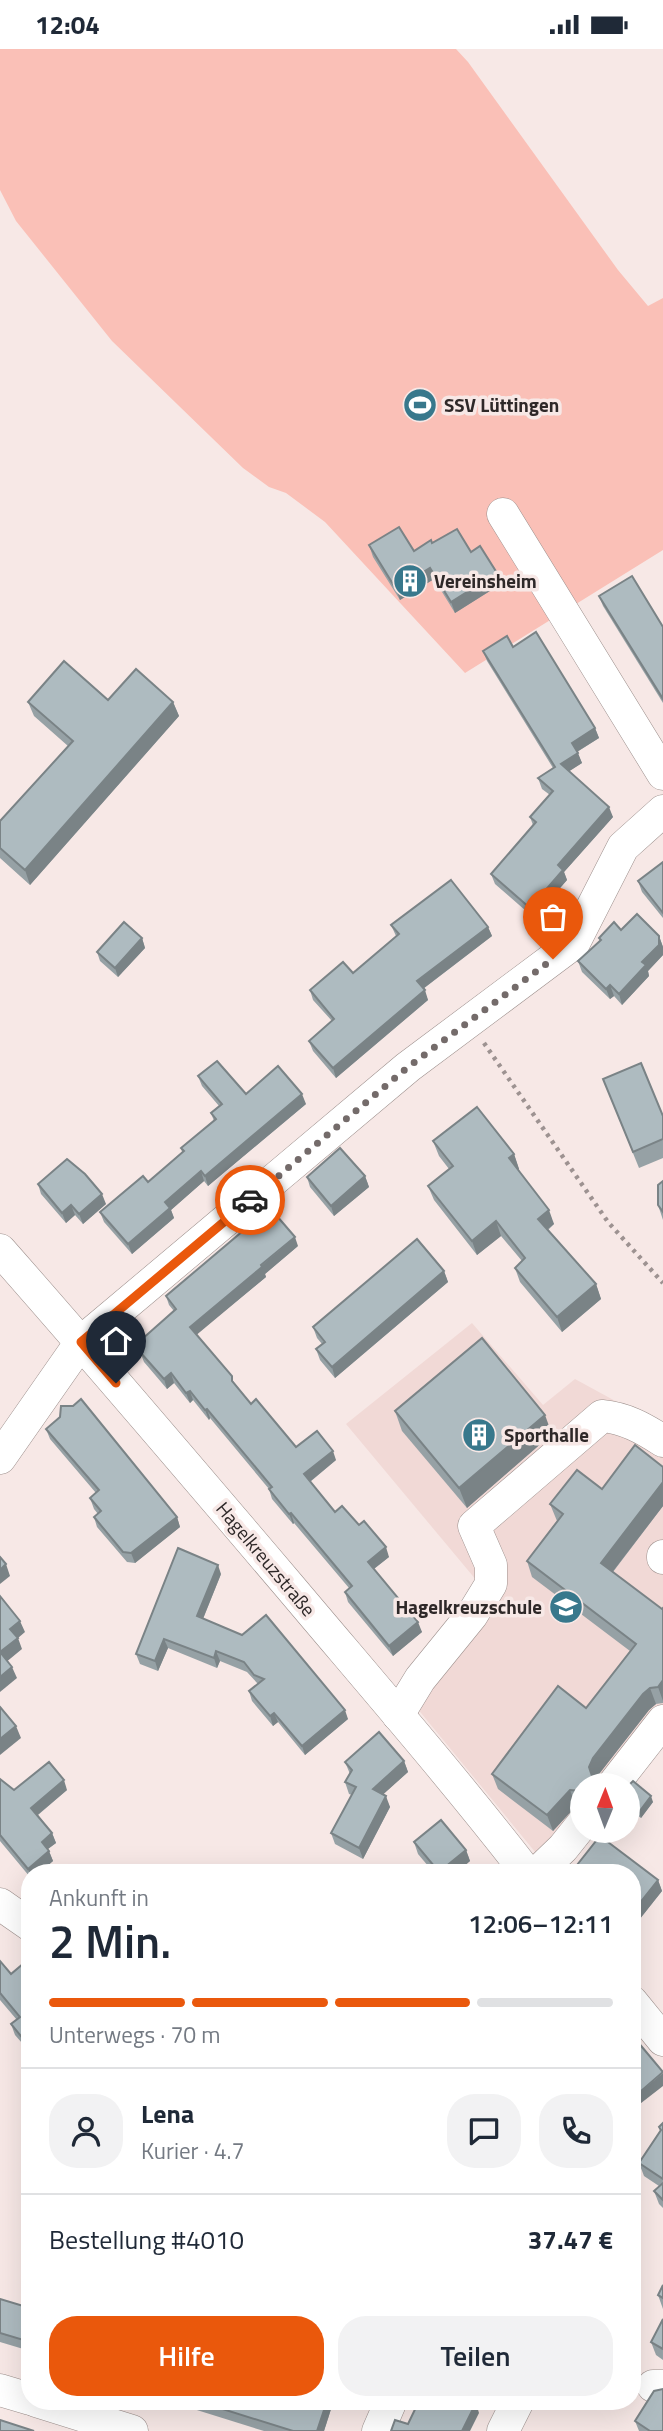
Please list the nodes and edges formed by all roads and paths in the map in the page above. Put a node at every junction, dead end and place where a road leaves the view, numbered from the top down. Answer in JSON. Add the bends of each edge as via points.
{"nodes":[{"id":1,"x":503,"y":514,"type":"dead end"},
{"id":2,"x":663,"y":774,"type":"edge"},
{"id":3,"x":663,"y":811,"type":"edge"},
{"id":4,"x":469,"y":1023,"type":"junction"},
{"id":5,"x":0,"y":1250,"type":"edge"},
{"id":6,"x":663,"y":1283,"type":"edge"},
{"id":7,"x":81,"y":1342,"type":"junction"},
{"id":8,"x":663,"y":1440,"type":"edge"},
{"id":9,"x":0,"y":1458,"type":"edge"},
{"id":10,"x":398,"y":1715,"type":"junction"},
{"id":11,"x":663,"y":1721,"type":"edge"},
{"id":12,"x":622,"y":1773,"type":"edge"},
{"id":13,"x":570,"y":1839,"type":"edge"},
{"id":14,"x":520,"y":1864,"type":"edge"},
{"id":15,"x":546,"y":1864,"type":"edge"},
{"id":16,"x":0,"y":1904,"type":"edge"},
{"id":17,"x":21,"y":1919,"type":"edge"},
{"id":18,"x":641,"y":2013,"type":"edge"},
{"id":19,"x":663,"y":2040,"type":"edge"},
{"id":20,"x":0,"y":2390,"type":"edge"},
{"id":21,"x":21,"y":2396,"type":"edge"},
{"id":22,"x":65,"y":2410,"type":"edge"},
{"id":23,"x":387,"y":2410,"type":"edge"},
{"id":24,"x":514,"y":2410,"type":"edge"},
{"id":25,"x":132,"y":2431,"type":"edge"},
{"id":26,"x":378,"y":2431,"type":"edge"},
{"id":27,"x":503,"y":2431,"type":"edge"}],
"edges":[{"from":1,"to":2,"type":"street"},
{"from":3,"to":4,"type":"street","via":[[623,847],[574,943]]},
{"from":4,"to":6,"type":"path","via":[[608,1222]]},
{"from":4,"to":7,"type":"street","via":[[408,1067]]},
{"from":5,"to":7,"type":"street","name":"Hagelkreuzstraße"},
{"from":7,"to":9,"type":"street"},
{"from":7,"to":10,"type":"street","name":"Hagelkreuzstraße"},
{"from":8,"to":10,"type":"street","via":[[640,1426],[601,1416],[474,1526],[491,1565],[491,1584]]},
{"from":10,"to":14,"type":"street","name":"Hagelkreuzstraße"},
{"from":11,"to":12,"type":"street"},
{"from":13,"to":15,"type":"street"},
{"from":16,"to":17,"type":"street"},
{"from":18,"to":19,"type":"street"},
{"from":20,"to":21,"type":"street"},
{"from":22,"to":25,"type":"street"},
{"from":23,"to":26,"type":"street"},
{"from":24,"to":27,"type":"street"}]}
